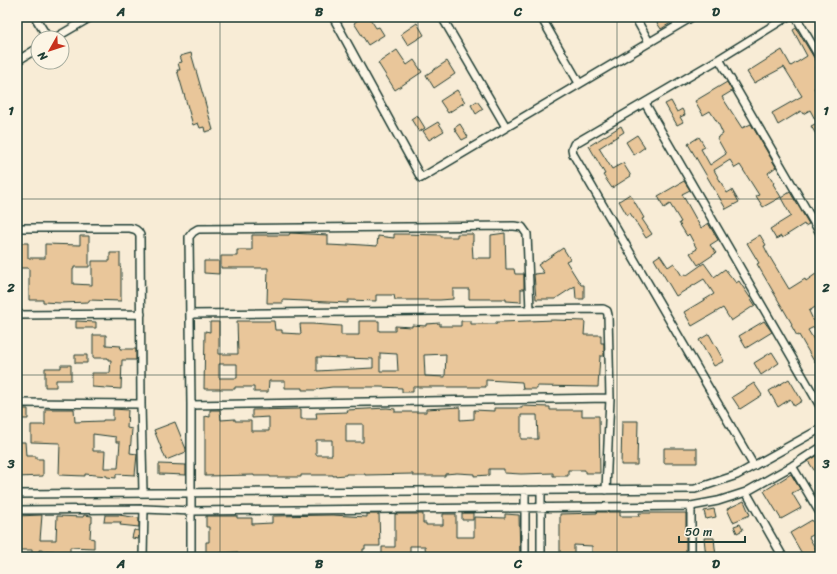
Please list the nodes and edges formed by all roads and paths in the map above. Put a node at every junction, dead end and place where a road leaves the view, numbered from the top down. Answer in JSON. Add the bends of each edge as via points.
{"nodes":[{"id":1,"x":35,"y":17,"type":"edge"},
{"id":2,"x":91,"y":17,"type":"edge"},
{"id":3,"x":333,"y":17,"type":"edge"},
{"id":4,"x":442,"y":17,"type":"edge"},
{"id":5,"x":541,"y":17,"type":"edge"},
{"id":6,"x":634,"y":17,"type":"edge"},
{"id":7,"x":692,"y":17,"type":"edge"},
{"id":8,"x":787,"y":17,"type":"edge"},
{"id":9,"x":796,"y":17,"type":"edge"},
{"id":10,"x":43,"y":30,"type":"edge"},
{"id":11,"x":69,"y":30,"type":"edge"},
{"id":12,"x":649,"y":42,"type":"junction"},
{"id":13,"x":30,"y":53,"type":"edge"},
{"id":14,"x":820,"y":58,"type":"edge"},
{"id":15,"x":719,"y":59,"type":"junction"},
{"id":16,"x":17,"y":61,"type":"edge"},
{"id":17,"x":579,"y":83,"type":"junction"},
{"id":18,"x":645,"y":103,"type":"junction"},
{"id":19,"x":506,"y":127,"type":"junction"},
{"id":20,"x":17,"y":228,"type":"edge"},
{"id":21,"x":820,"y":233,"type":"edge"},
{"id":22,"x":530,"y":310,"type":"junction"},
{"id":23,"x":141,"y":314,"type":"junction"},
{"id":24,"x":191,"y":314,"type":"junction"},
{"id":25,"x":17,"y":315,"type":"edge"},
{"id":26,"x":610,"y":398,"type":"junction"},
{"id":27,"x":17,"y":403,"type":"edge"},
{"id":28,"x":141,"y":404,"type":"junction"},
{"id":29,"x":191,"y":405,"type":"junction"},
{"id":30,"x":820,"y":406,"type":"edge"},
{"id":31,"x":820,"y":429,"type":"edge"},
{"id":32,"x":820,"y":448,"type":"edge"},
{"id":33,"x":754,"y":466,"type":"junction"},
{"id":34,"x":792,"y":466,"type":"junction"},
{"id":35,"x":525,"y":490,"type":"junction"},
{"id":36,"x":541,"y":490,"type":"junction"},
{"id":37,"x":606,"y":490,"type":"junction"},
{"id":38,"x":192,"y":492,"type":"junction"},
{"id":39,"x":746,"y":492,"type":"junction"},
{"id":40,"x":143,"y":493,"type":"junction"},
{"id":41,"x":17,"y":494,"type":"edge"},
{"id":42,"x":691,"y":506,"type":"junction"},
{"id":43,"x":525,"y":507,"type":"junction"},
{"id":44,"x":540,"y":507,"type":"junction"},
{"id":45,"x":144,"y":509,"type":"junction"},
{"id":46,"x":17,"y":510,"type":"edge"},
{"id":47,"x":192,"y":511,"type":"junction"},
{"id":48,"x":820,"y":513,"type":"edge"},
{"id":49,"x":142,"y":557,"type":"edge"},
{"id":50,"x":191,"y":557,"type":"edge"},
{"id":51,"x":525,"y":557,"type":"edge"},
{"id":52,"x":541,"y":557,"type":"edge"},
{"id":53,"x":691,"y":557,"type":"edge"},
{"id":54,"x":783,"y":557,"type":"edge"}],
"edges":[{"from":1,"to":10,"type":"street"},
{"from":2,"to":11,"type":"street"},
{"from":3,"to":19,"type":"street","via":[[421,178]]},
{"from":4,"to":19,"type":"street"},
{"from":5,"to":17,"type":"street"},
{"from":6,"to":12,"type":"street"},
{"from":7,"to":12,"type":"street"},
{"from":8,"to":15,"type":"street"},
{"from":9,"to":14,"type":"street"},
{"from":12,"to":17,"type":"street"},
{"from":13,"to":16,"type":"street"},
{"from":15,"to":18,"type":"street"},
{"from":15,"to":21,"type":"street"},
{"from":17,"to":19,"type":"street"},
{"from":18,"to":30,"type":"street"},
{"from":18,"to":33,"type":"street","via":[[574,144],[573,154]]},
{"from":20,"to":23,"type":"street","via":[[137,230],[140,235]]},
{"from":22,"to":24,"type":"street"},
{"from":22,"to":24,"type":"street","via":[[527,234],[522,227],[198,229],[189,237]]},
{"from":22,"to":26,"type":"street","via":[[607,311]]},
{"from":23,"to":25,"type":"street"},
{"from":23,"to":28,"type":"street"},
{"from":24,"to":29,"type":"street"},
{"from":26,"to":29,"type":"street"},
{"from":26,"to":37,"type":"street"},
{"from":27,"to":28,"type":"street"},
{"from":28,"to":40,"type":"street"},
{"from":29,"to":38,"type":"street"},
{"from":31,"to":33,"type":"street"},
{"from":32,"to":34,"type":"street"},
{"from":33,"to":37,"type":"street","via":[[738,475],[694,489]]},
{"from":34,"to":39,"type":"street"},
{"from":34,"to":48,"type":"street"},
{"from":35,"to":36,"type":"street"},
{"from":35,"to":38,"type":"street"},
{"from":35,"to":43,"type":"street"},
{"from":36,"to":37,"type":"street"},
{"from":36,"to":44,"type":"street"},
{"from":38,"to":40,"type":"street"},
{"from":38,"to":47,"type":"street"},
{"from":39,"to":42,"type":"street"},
{"from":39,"to":54,"type":"street"},
{"from":40,"to":41,"type":"street"},
{"from":42,"to":44,"type":"street"},
{"from":42,"to":53,"type":"street"},
{"from":43,"to":44,"type":"street"},
{"from":43,"to":47,"type":"street"},
{"from":43,"to":51,"type":"street"},
{"from":44,"to":52,"type":"street"},
{"from":45,"to":46,"type":"street"},
{"from":45,"to":47,"type":"street"},
{"from":45,"to":49,"type":"street"},
{"from":47,"to":50,"type":"street"}]}
